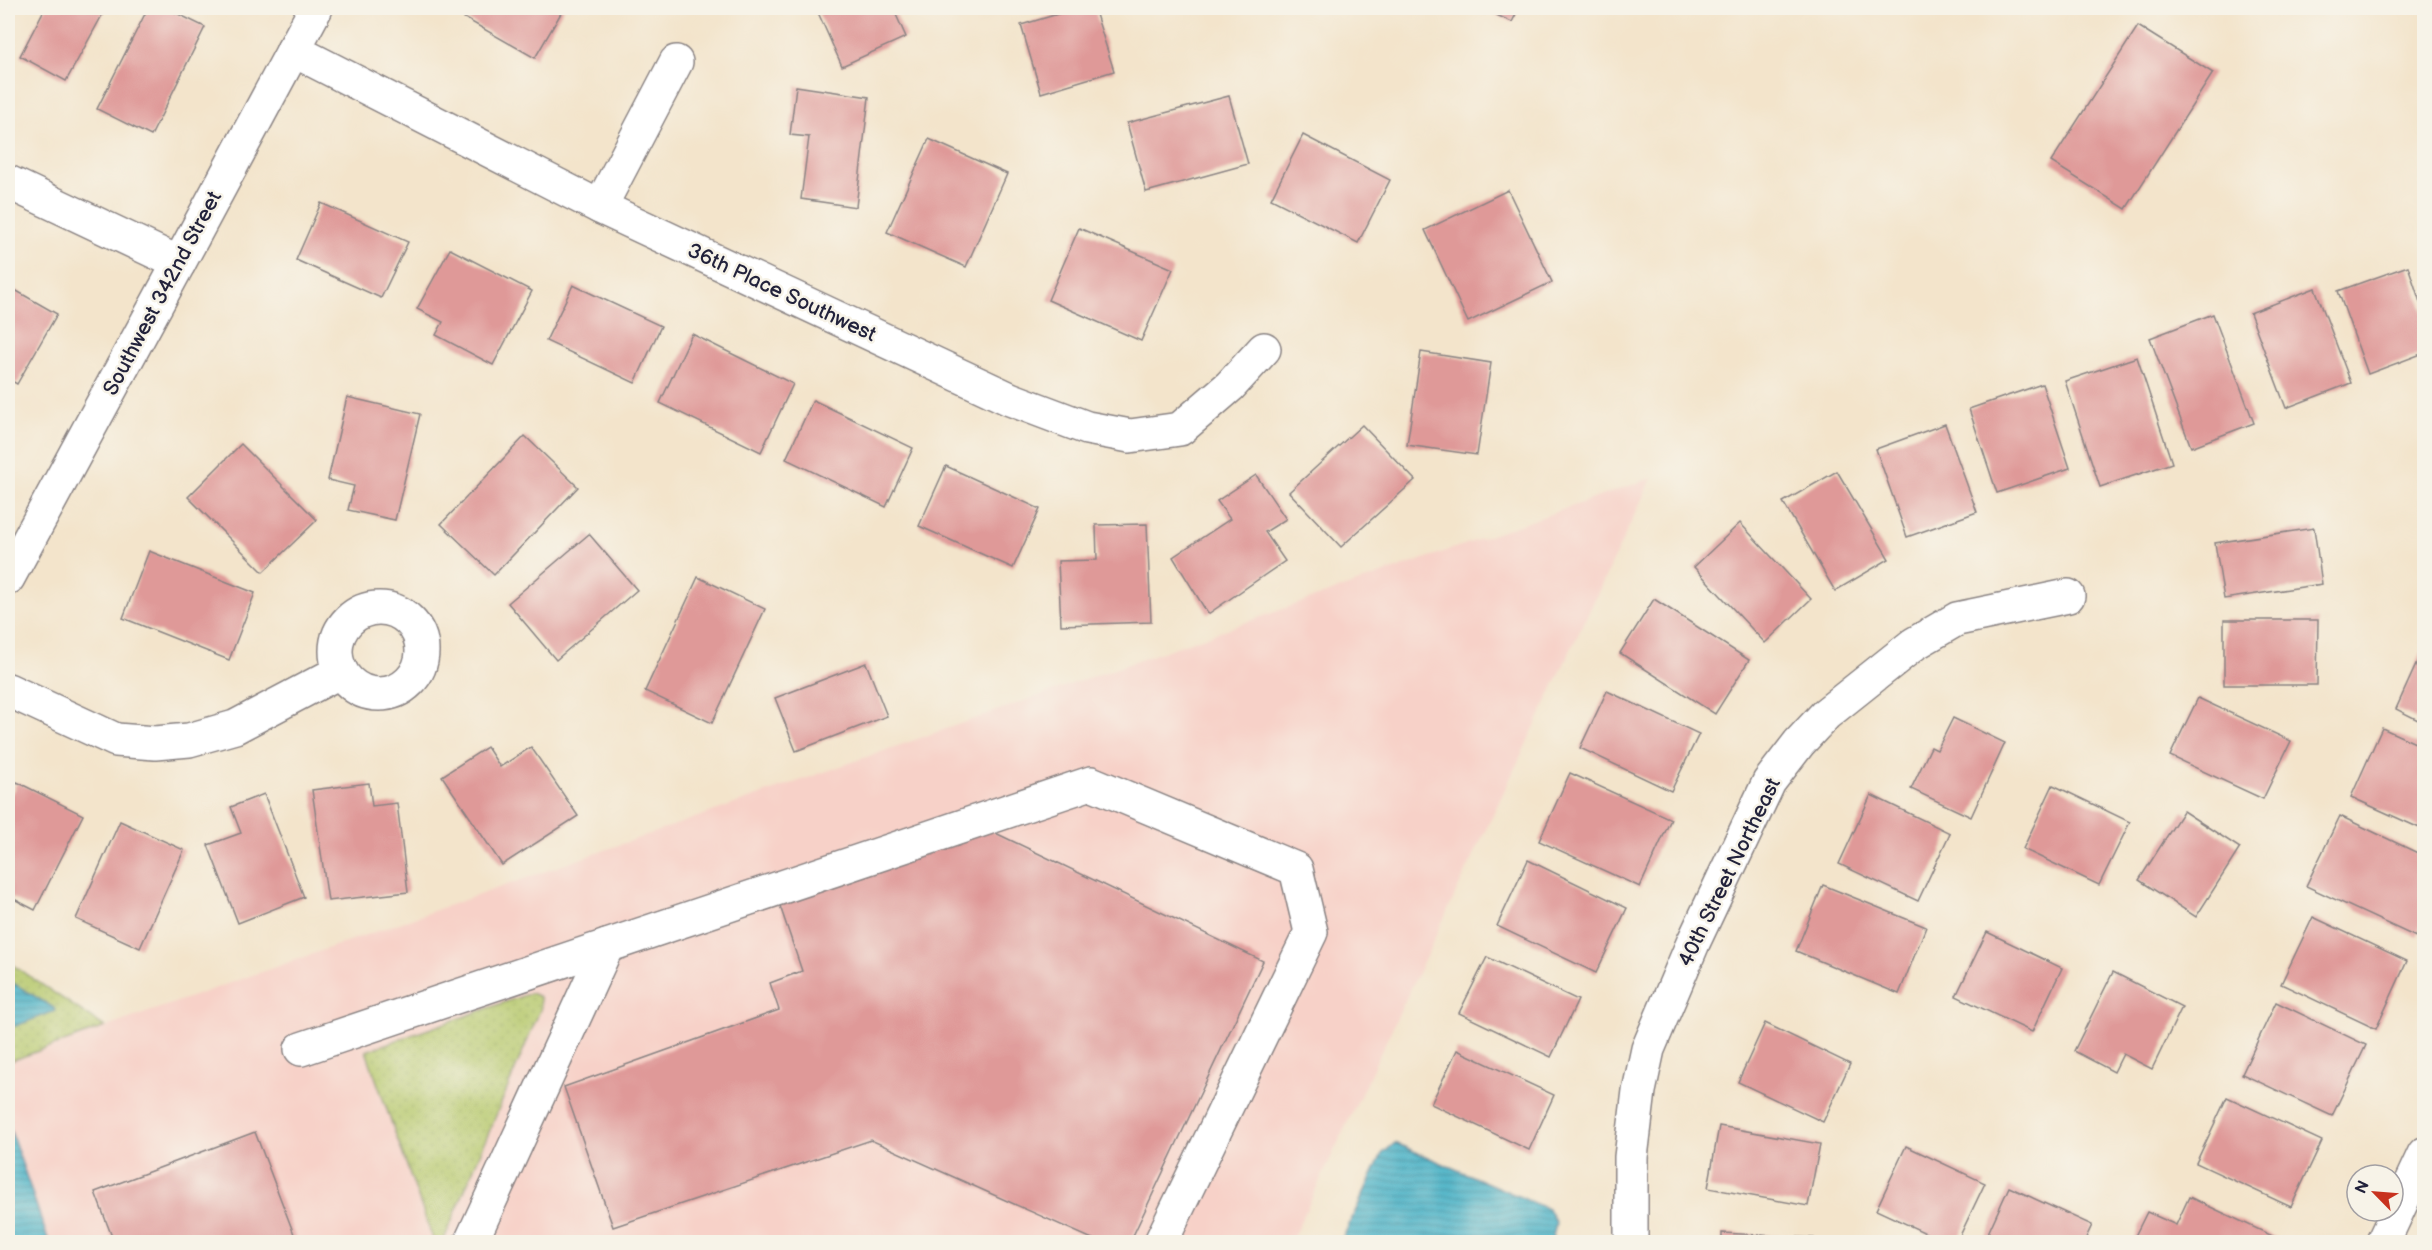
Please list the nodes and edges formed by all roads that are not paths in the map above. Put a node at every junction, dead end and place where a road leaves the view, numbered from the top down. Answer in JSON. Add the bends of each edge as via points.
{"nodes":[{"id":1,"x":316,"y":8,"type":"edge"},
{"id":2,"x":293,"y":50,"type":"junction"},
{"id":3,"x":676,"y":62,"type":"dead end"},
{"id":4,"x":8,"y":182,"type":"edge"},
{"id":5,"x":600,"y":207,"type":"junction"},
{"id":6,"x":180,"y":263,"type":"junction"},
{"id":7,"x":1264,"y":349,"type":"dead end"},
{"id":8,"x":8,"y":578,"type":"edge"},
{"id":9,"x":2068,"y":596,"type":"dead end"},
{"id":10,"x":341,"y":670,"type":"dead end"},
{"id":11,"x":8,"y":690,"type":"edge"},
{"id":12,"x":607,"y":946,"type":"junction"},
{"id":13,"x":301,"y":1049,"type":"dead end"},
{"id":14,"x":2424,"y":1155,"type":"edge"},
{"id":15,"x":471,"y":1242,"type":"edge"},
{"id":16,"x":1161,"y":1242,"type":"edge"},
{"id":17,"x":1631,"y":1242,"type":"edge"},
{"id":18,"x":2383,"y":1242,"type":"edge"}],
"edges":[{"from":1,"to":2,"type":"street","name":"Southwest 342nd Street"},
{"from":2,"to":5,"type":"street","name":"36th Place Southwest"},
{"from":2,"to":6,"type":"street","name":"Southwest 342nd Street"},
{"from":3,"to":5,"type":"street"},
{"from":4,"to":6,"type":"street"},
{"from":5,"to":7,"type":"street","name":"36th Place Southwest","via":[[1010,399],[1087,428],[1130,436],[1180,429],[1230,386]]},
{"from":6,"to":8,"type":"street","name":"Southwest 342nd Street"},
{"from":9,"to":17,"type":"street","name":"40th Street Northeast","via":[[1957,619],[1914,644],[1826,714],[1769,782],[1648,1048],[1631,1157]]},
{"from":10,"to":11,"type":"street","via":[[235,727],[189,740],[155,743],[116,740]]},
{"from":12,"to":13,"type":"street"},
{"from":12,"to":15,"type":"street"},
{"from":12,"to":16,"type":"street","via":[[1091,783],[1296,868],[1311,932]]},
{"from":14,"to":18,"type":"street"}]}
